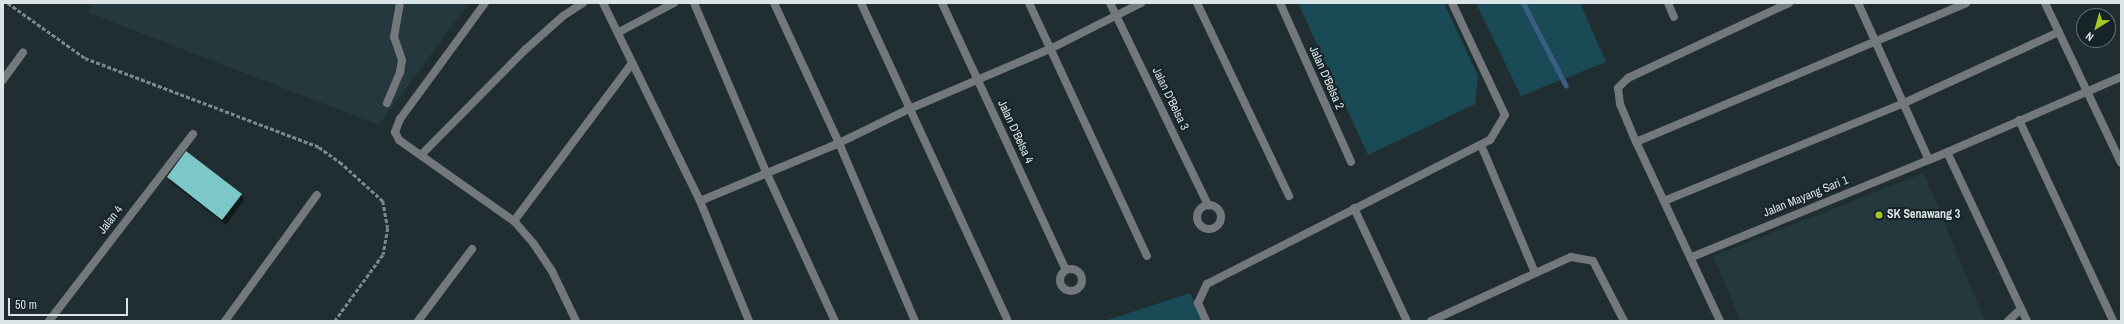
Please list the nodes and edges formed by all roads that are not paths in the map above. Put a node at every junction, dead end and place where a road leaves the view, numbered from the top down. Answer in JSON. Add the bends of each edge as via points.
{"nodes":[{"id":1,"x":400,"y":3,"type":"edge"},
{"id":2,"x":486,"y":3,"type":"edge"},
{"id":3,"x":584,"y":3,"type":"edge"},
{"id":4,"x":603,"y":3,"type":"edge"},
{"id":5,"x":674,"y":3,"type":"edge"},
{"id":6,"x":694,"y":3,"type":"edge"},
{"id":7,"x":774,"y":3,"type":"edge"},
{"id":8,"x":861,"y":3,"type":"edge"},
{"id":9,"x":942,"y":3,"type":"edge"},
{"id":10,"x":1029,"y":3,"type":"edge"},
{"id":11,"x":1110,"y":3,"type":"edge"},
{"id":12,"x":1141,"y":3,"type":"edge"},
{"id":13,"x":1196,"y":3,"type":"edge"},
{"id":14,"x":1280,"y":3,"type":"edge"},
{"id":15,"x":1452,"y":3,"type":"edge"},
{"id":16,"x":1668,"y":3,"type":"edge"},
{"id":17,"x":1789,"y":3,"type":"edge"},
{"id":18,"x":1858,"y":3,"type":"edge"},
{"id":19,"x":1966,"y":3,"type":"edge"},
{"id":20,"x":2045,"y":3,"type":"edge"},
{"id":21,"x":1116,"y":16,"type":"junction"},
{"id":22,"x":1674,"y":17,"type":"dead end"},
{"id":23,"x":619,"y":32,"type":"junction"},
{"id":24,"x":2059,"y":32,"type":"junction"},
{"id":25,"x":1875,"y":41,"type":"junction"},
{"id":26,"x":1050,"y":49,"type":"junction"},
{"id":27,"x":23,"y":52,"type":"dead end"},
{"id":28,"x":632,"y":63,"type":"junction"},
{"id":29,"x":2121,"y":77,"type":"edge"},
{"id":30,"x":977,"y":79,"type":"junction"},
{"id":31,"x":3,"y":80,"type":"edge"},
{"id":32,"x":2087,"y":91,"type":"junction"},
{"id":33,"x":387,"y":103,"type":"dead end"},
{"id":34,"x":1904,"y":103,"type":"junction"},
{"id":35,"x":909,"y":109,"type":"junction"},
{"id":36,"x":2019,"y":120,"type":"junction"},
{"id":37,"x":193,"y":134,"type":"dead end"},
{"id":38,"x":1636,"y":142,"type":"junction"},
{"id":39,"x":839,"y":143,"type":"junction"},
{"id":40,"x":1481,"y":145,"type":"junction"},
{"id":41,"x":1947,"y":152,"type":"junction"},
{"id":42,"x":421,"y":155,"type":"junction"},
{"id":43,"x":1929,"y":160,"type":"junction"},
{"id":44,"x":1351,"y":162,"type":"dead end"},
{"id":45,"x":2121,"y":163,"type":"edge"},
{"id":46,"x":767,"y":174,"type":"junction"},
{"id":47,"x":317,"y":195,"type":"dead end"},
{"id":48,"x":1289,"y":196,"type":"dead end"},
{"id":49,"x":700,"y":201,"type":"junction"},
{"id":50,"x":1664,"y":201,"type":"junction"},
{"id":51,"x":1208,"y":205,"type":"dead end"},
{"id":52,"x":1354,"y":208,"type":"junction"},
{"id":53,"x":514,"y":222,"type":"junction"},
{"id":54,"x":472,"y":249,"type":"dead end"},
{"id":55,"x":1147,"y":256,"type":"dead end"},
{"id":56,"x":1692,"y":257,"type":"junction"},
{"id":57,"x":1066,"y":270,"type":"dead end"},
{"id":58,"x":1535,"y":272,"type":"junction"},
{"id":59,"x":2021,"y":309,"type":"junction"},
{"id":60,"x":1007,"y":319,"type":"dead end"},
{"id":61,"x":49,"y":321,"type":"edge"},
{"id":62,"x":225,"y":321,"type":"edge"},
{"id":63,"x":418,"y":321,"type":"edge"},
{"id":64,"x":576,"y":321,"type":"edge"},
{"id":65,"x":749,"y":321,"type":"edge"},
{"id":66,"x":835,"y":321,"type":"edge"},
{"id":67,"x":915,"y":321,"type":"edge"},
{"id":68,"x":1206,"y":321,"type":"edge"},
{"id":69,"x":1407,"y":321,"type":"edge"},
{"id":70,"x":1431,"y":321,"type":"edge"},
{"id":71,"x":1624,"y":321,"type":"edge"},
{"id":72,"x":1720,"y":321,"type":"edge"},
{"id":73,"x":2008,"y":321,"type":"edge"},
{"id":74,"x":2027,"y":321,"type":"edge"},
{"id":75,"x":2113,"y":321,"type":"edge"}],
"edges":[{"from":1,"to":33,"type":"street","via":[[394,37],[402,60],[400,72]]},
{"from":2,"to":42,"type":"street","via":[[400,119],[395,132],[398,140]]},
{"from":3,"to":42,"type":"street","via":[[563,16],[525,50]]},
{"from":4,"to":23,"type":"street"},
{"from":5,"to":23,"type":"street"},
{"from":6,"to":46,"type":"street"},
{"from":7,"to":39,"type":"street"},
{"from":8,"to":35,"type":"street"},
{"from":9,"to":30,"type":"street","name":"Jalan D'Belsa 4"},
{"from":10,"to":26,"type":"street"},
{"from":11,"to":21,"type":"street","name":"Jalan D'Belsa 3"},
{"from":12,"to":21,"type":"street"},
{"from":13,"to":48,"type":"street"},
{"from":14,"to":44,"type":"street","name":"Jalan D'Belsa 2"},
{"from":15,"to":40,"type":"street","via":[[1505,115],[1490,140]]},
{"from":16,"to":22,"type":"street"},
{"from":17,"to":38,"type":"street","via":[[1628,78],[1618,88],[1619,98]]},
{"from":18,"to":25,"type":"street"},
{"from":19,"to":25,"type":"street"},
{"from":20,"to":24,"type":"street"},
{"from":21,"to":26,"type":"street"},
{"from":21,"to":51,"type":"street","name":"Jalan D'Belsa 3"},
{"from":23,"to":28,"type":"street"},
{"from":24,"to":32,"type":"street"},
{"from":24,"to":34,"type":"street"},
{"from":25,"to":34,"type":"street"},
{"from":25,"to":38,"type":"street"},
{"from":26,"to":30,"type":"street"},
{"from":26,"to":55,"type":"street"},
{"from":27,"to":31,"type":"street"},
{"from":28,"to":49,"type":"street"},
{"from":28,"to":53,"type":"street"},
{"from":29,"to":32,"type":"street","name":"Jalan Mayang Sari 1"},
{"from":30,"to":35,"type":"street"},
{"from":30,"to":57,"type":"street","name":"Jalan D'Belsa 4"},
{"from":32,"to":36,"type":"street","name":"Jalan Mayang Sari 1"},
{"from":32,"to":45,"type":"street"},
{"from":34,"to":43,"type":"street"},
{"from":34,"to":50,"type":"street"},
{"from":35,"to":39,"type":"street"},
{"from":35,"to":60,"type":"street"},
{"from":36,"to":41,"type":"street","name":"Jalan Mayang Sari 1"},
{"from":36,"to":75,"type":"street"},
{"from":37,"to":61,"type":"street","name":"Jalan 4"},
{"from":38,"to":50,"type":"street"},
{"from":39,"to":46,"type":"street"},
{"from":39,"to":67,"type":"street"},
{"from":40,"to":52,"type":"street"},
{"from":40,"to":58,"type":"street"},
{"from":41,"to":43,"type":"street","name":"Jalan Mayang Sari 1"},
{"from":41,"to":59,"type":"street"},
{"from":42,"to":53,"type":"street"},
{"from":43,"to":56,"type":"street","name":"Jalan Mayang Sari 1"},
{"from":46,"to":49,"type":"street"},
{"from":46,"to":66,"type":"street"},
{"from":47,"to":62,"type":"street"},
{"from":49,"to":65,"type":"street"},
{"from":50,"to":56,"type":"street"},
{"from":52,"to":68,"type":"street","via":[[1207,284],[1198,303]]},
{"from":52,"to":69,"type":"street"},
{"from":53,"to":64,"type":"street","via":[[534,244],[552,271]]},
{"from":54,"to":63,"type":"street"},
{"from":56,"to":72,"type":"street"},
{"from":58,"to":70,"type":"street"},
{"from":58,"to":71,"type":"street","via":[[1571,257],[1593,261]]},
{"from":59,"to":73,"type":"street"},
{"from":59,"to":74,"type":"street"}]}
